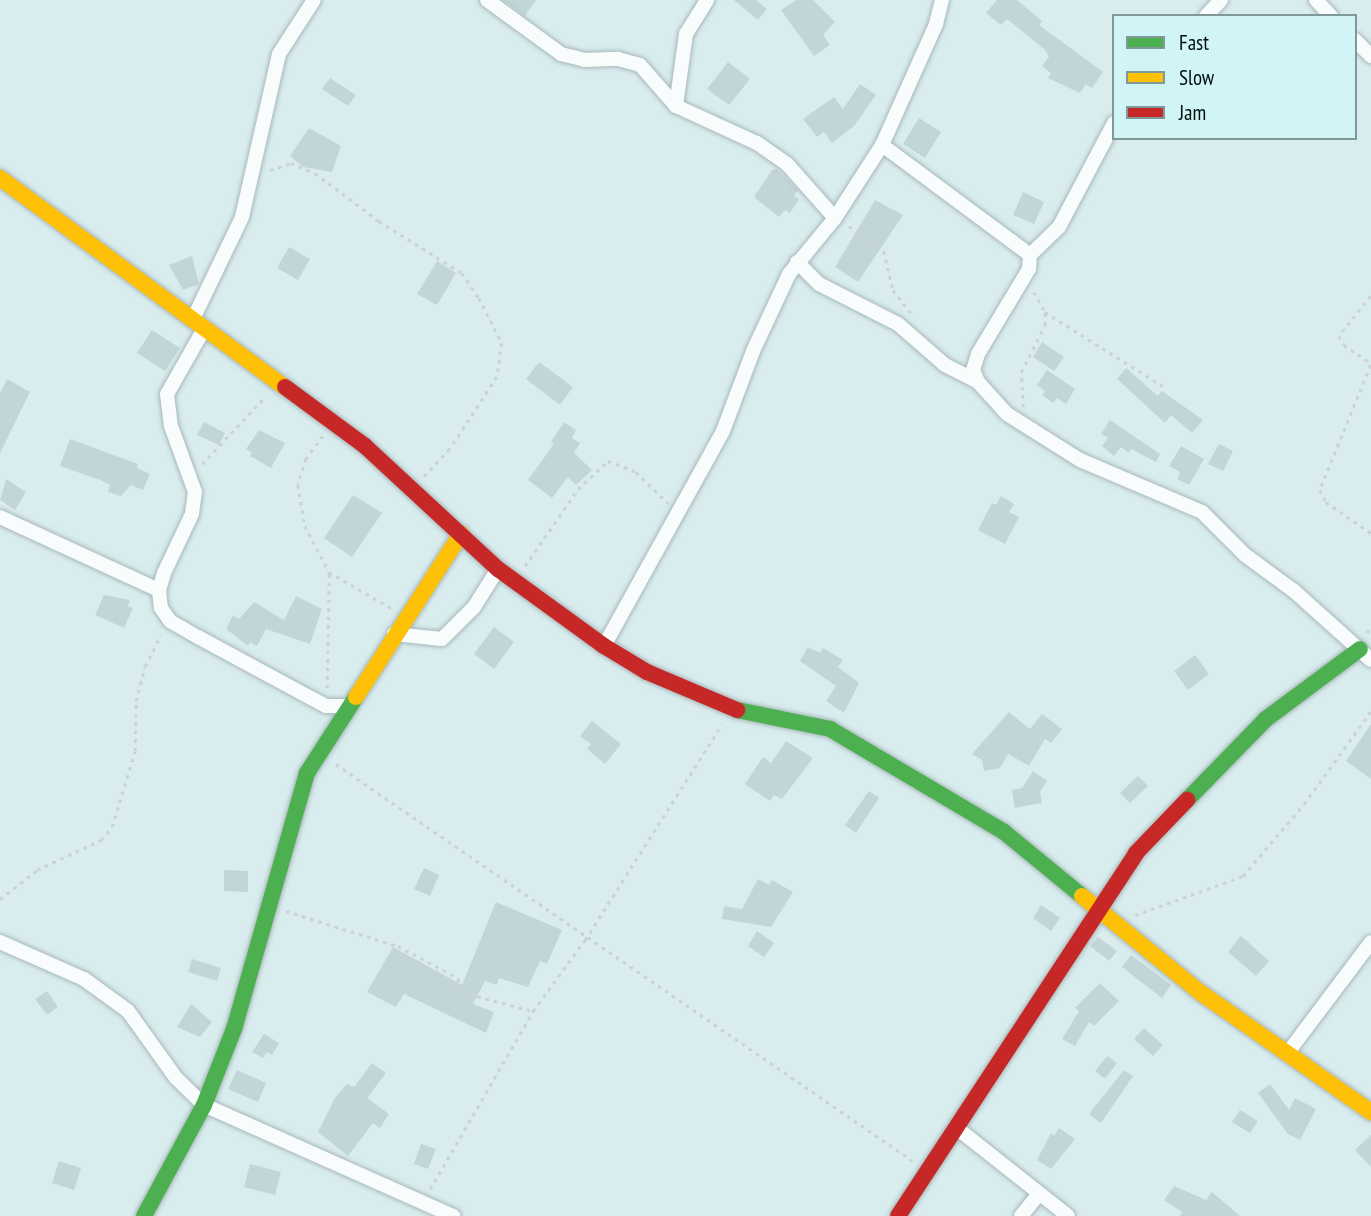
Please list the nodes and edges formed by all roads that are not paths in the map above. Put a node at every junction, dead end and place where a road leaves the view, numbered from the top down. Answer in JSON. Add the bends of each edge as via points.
{"nodes":[{"id":1,"x":314,"y":0,"type":"edge"},
{"id":2,"x":487,"y":0,"type":"edge"},
{"id":3,"x":707,"y":0,"type":"edge"},
{"id":4,"x":942,"y":0,"type":"edge"},
{"id":5,"x":1221,"y":0,"type":"edge"},
{"id":6,"x":1316,"y":0,"type":"edge"},
{"id":7,"x":1208,"y":14,"type":"edge"},
{"id":8,"x":1329,"y":14,"type":"edge"},
{"id":9,"x":1357,"y":42,"type":"edge"},
{"id":10,"x":1371,"y":56,"type":"edge"},
{"id":11,"x":677,"y":106,"type":"junction"},
{"id":12,"x":1112,"y":127,"type":"edge"},
{"id":13,"x":882,"y":145,"type":"junction"},
{"id":14,"x":0,"y":177,"type":"edge"},
{"id":15,"x":835,"y":218,"type":"junction"},
{"id":16,"x":1030,"y":255,"type":"junction"},
{"id":17,"x":797,"y":262,"type":"junction"},
{"id":18,"x":198,"y":324,"type":"junction"},
{"id":19,"x":978,"y":382,"type":"junction"},
{"id":20,"x":0,"y":517,"type":"edge"},
{"id":21,"x":461,"y":534,"type":"junction"},
{"id":22,"x":498,"y":569,"type":"junction"},
{"id":23,"x":159,"y":590,"type":"junction"},
{"id":24,"x":394,"y":634,"type":"junction"},
{"id":25,"x":604,"y":646,"type":"junction"},
{"id":26,"x":1366,"y":654,"type":"edge"},
{"id":27,"x":346,"y":706,"type":"junction"},
{"id":28,"x":1100,"y":908,"type":"junction"},
{"id":29,"x":0,"y":942,"type":"edge"},
{"id":30,"x":1371,"y":942,"type":"edge"},
{"id":31,"x":1289,"y":1051,"type":"junction"},
{"id":32,"x":204,"y":1105,"type":"junction"},
{"id":33,"x":1371,"y":1112,"type":"edge"},
{"id":34,"x":958,"y":1129,"type":"junction"},
{"id":35,"x":1039,"y":1194,"type":"junction"},
{"id":36,"x":144,"y":1216,"type":"edge"},
{"id":37,"x":453,"y":1216,"type":"edge"},
{"id":38,"x":898,"y":1216,"type":"edge"},
{"id":39,"x":1021,"y":1216,"type":"edge"},
{"id":40,"x":1068,"y":1216,"type":"edge"}],
"edges":[{"from":1,"to":18,"type":"street","via":[[279,54],[254,177]]},
{"from":2,"to":11,"type":"street","via":[[561,54],[640,65]]},
{"from":3,"to":11,"type":"street","via":[[686,34]]},
{"from":4,"to":13,"type":"street","via":[[936,24]]},
{"from":5,"to":7,"type":"street"},
{"from":6,"to":8,"type":"street"},
{"from":9,"to":10,"type":"street"},
{"from":11,"to":15,"type":"street","via":[[757,143],[788,164]]},
{"from":12,"to":16,"type":"street","via":[[1059,227]]},
{"from":13,"to":15,"type":"street"},
{"from":13,"to":16,"type":"street"},
{"from":14,"to":18,"type":"street"},
{"from":15,"to":17,"type":"street"},
{"from":16,"to":19,"type":"street","via":[[1029,268],[978,354],[973,370]]},
{"from":17,"to":19,"type":"street","via":[[819,284],[898,324],[945,365]]},
{"from":17,"to":25,"type":"street","via":[[763,327],[723,431]]},
{"from":18,"to":21,"type":"street","via":[[414,487]]},
{"from":18,"to":23,"type":"street","via":[[167,394],[166,408],[192,473],[192,514]]},
{"from":19,"to":26,"type":"street","via":[[1022,424],[1080,460],[1202,512],[1245,555]]},
{"from":20,"to":23,"type":"street"},
{"from":21,"to":22,"type":"street"},
{"from":21,"to":24,"type":"street"},
{"from":22,"to":24,"type":"street","via":[[474,607],[442,639]]},
{"from":22,"to":25,"type":"street"},
{"from":23,"to":27,"type":"street","via":[[161,608],[170,621],[326,706]]},
{"from":24,"to":27,"type":"street"},
{"from":25,"to":28,"type":"street","via":[[647,672],[731,709],[807,723],[856,743],[1004,832]]},
{"from":26,"to":28,"type":"street","via":[[1266,719],[1154,832]]},
{"from":27,"to":32,"type":"street","via":[[317,752],[296,809],[234,1030]]},
{"from":28,"to":31,"type":"street","via":[[1201,993]]},
{"from":28,"to":34,"type":"street"},
{"from":29,"to":32,"type":"street","via":[[64,968],[118,1003],[151,1039],[176,1078]]},
{"from":30,"to":31,"type":"street"},
{"from":31,"to":33,"type":"street"},
{"from":32,"to":36,"type":"street"},
{"from":32,"to":37,"type":"street"},
{"from":34,"to":35,"type":"street"},
{"from":34,"to":38,"type":"street"},
{"from":35,"to":39,"type":"street"},
{"from":35,"to":40,"type":"street"}]}
